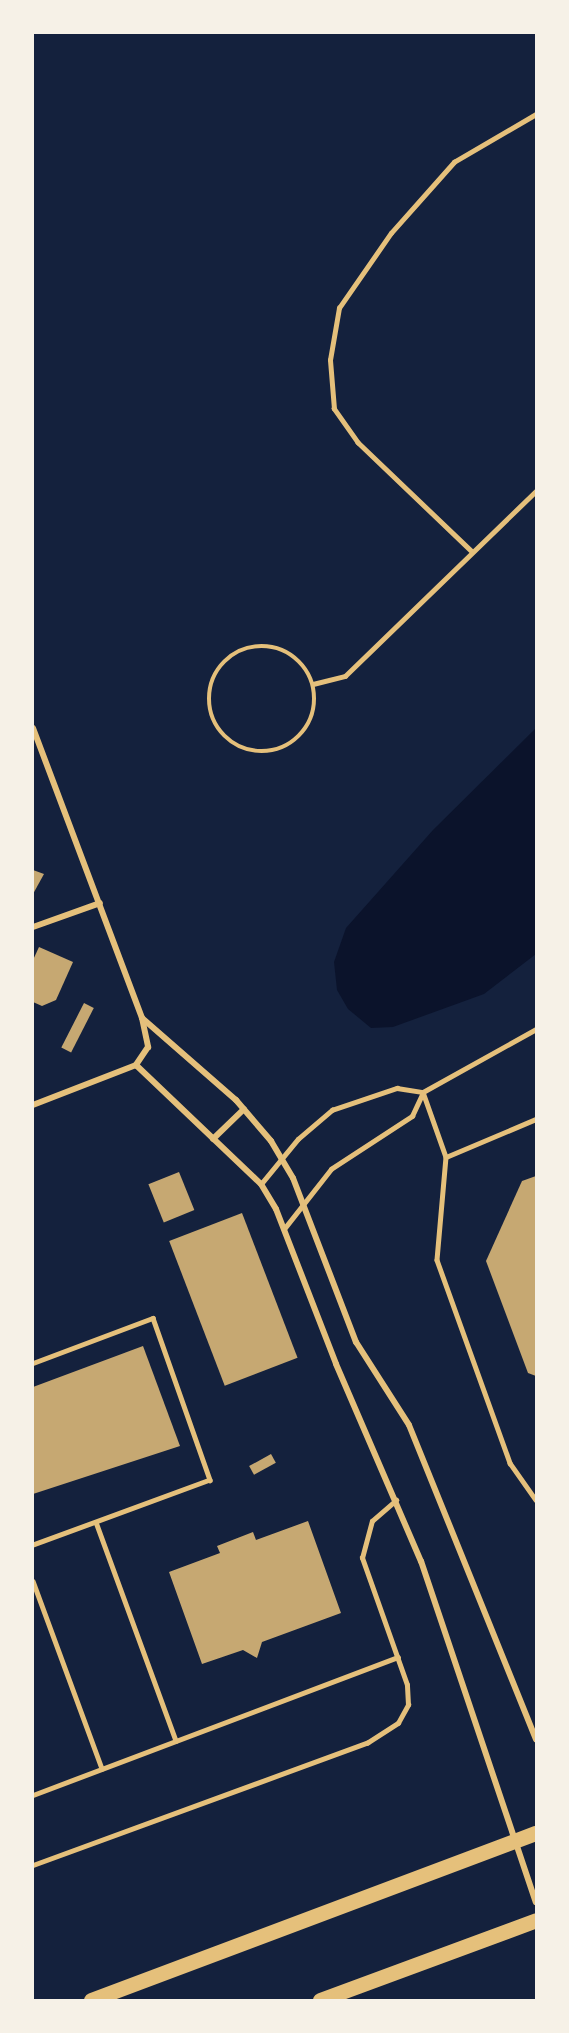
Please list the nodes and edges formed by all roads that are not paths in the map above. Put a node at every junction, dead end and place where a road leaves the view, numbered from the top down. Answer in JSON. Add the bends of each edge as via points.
{"nodes":[{"id":1,"x":536,"y":114,"type":"edge"},
{"id":2,"x":536,"y":491,"type":"edge"},
{"id":3,"x":472,"y":552,"type":"junction"},
{"id":4,"x":313,"y":684,"type":"junction"},
{"id":5,"x":33,"y":728,"type":"edge"},
{"id":6,"x":40,"y":747,"type":"junction"},
{"id":7,"x":33,"y":750,"type":"edge"},
{"id":8,"x":100,"y":903,"type":"junction"},
{"id":9,"x":33,"y":927,"type":"edge"},
{"id":10,"x":142,"y":1018,"type":"junction"},
{"id":11,"x":536,"y":1029,"type":"edge"},
{"id":12,"x":136,"y":1065,"type":"junction"},
{"id":13,"x":423,"y":1092,"type":"junction"},
{"id":14,"x":33,"y":1105,"type":"edge"},
{"id":15,"x":244,"y":1109,"type":"junction"},
{"id":16,"x":536,"y":1119,"type":"edge"},
{"id":17,"x":213,"y":1139,"type":"junction"},
{"id":18,"x":446,"y":1157,"type":"junction"},
{"id":19,"x":283,"y":1160,"type":"junction"},
{"id":20,"x":261,"y":1185,"type":"junction"},
{"id":21,"x":303,"y":1205,"type":"junction"},
{"id":22,"x":284,"y":1229,"type":"junction"},
{"id":23,"x":33,"y":1363,"type":"edge"},
{"id":24,"x":396,"y":1500,"type":"junction"},
{"id":25,"x":536,"y":1500,"type":"edge"},
{"id":26,"x":96,"y":1522,"type":"junction"},
{"id":27,"x":33,"y":1545,"type":"edge"},
{"id":28,"x":33,"y":1581,"type":"edge"},
{"id":29,"x":398,"y":1657,"type":"junction"},
{"id":30,"x":536,"y":1739,"type":"edge"},
{"id":31,"x":176,"y":1741,"type":"junction"},
{"id":32,"x":102,"y":1769,"type":"junction"},
{"id":33,"x":33,"y":1795,"type":"edge"},
{"id":34,"x":536,"y":1833,"type":"edge"},
{"id":35,"x":519,"y":1839,"type":"junction"},
{"id":36,"x":33,"y":1865,"type":"edge"},
{"id":37,"x":536,"y":1902,"type":"edge"},
{"id":38,"x":536,"y":1920,"type":"edge"},
{"id":39,"x":91,"y":2000,"type":"edge"},
{"id":40,"x":320,"y":2000,"type":"edge"}],
"edges":[{"from":1,"to":3,"type":"lane","via":[[454,162],[392,234],[339,308],[330,360],[334,409],[358,443]]},
{"from":2,"to":3,"type":"lane"},
{"from":3,"to":4,"type":"lane","via":[[345,676]]},
{"from":4,"to":4,"type":"lane","via":[[293,656],[276,648],[240,650],[214,675],[210,711],[230,742],[260,753],[277,750],[304,732],[315,701]]},
{"from":5,"to":6,"type":"street"},
{"from":6,"to":7,"type":"street"},
{"from":6,"to":8,"type":"street"},
{"from":8,"to":9,"type":"street"},
{"from":8,"to":10,"type":"street"},
{"from":10,"to":12,"type":"street","via":[[148,1047]]},
{"from":10,"to":15,"type":"street"},
{"from":11,"to":13,"type":"lane"},
{"from":12,"to":14,"type":"street"},
{"from":12,"to":17,"type":"street"},
{"from":13,"to":18,"type":"lane"},
{"from":13,"to":19,"type":"lane","via":[[397,1088],[349,1101],[314,1124]]},
{"from":13,"to":21,"type":"lane","via":[[412,1116],[355,1150]]},
{"from":15,"to":17,"type":"street"},
{"from":15,"to":19,"type":"street"},
{"from":16,"to":18,"type":"lane"},
{"from":17,"to":20,"type":"street"},
{"from":18,"to":25,"type":"lane","via":[[437,1260],[510,1463]]},
{"from":19,"to":20,"type":"lane"},
{"from":19,"to":21,"type":"street"},
{"from":20,"to":22,"type":"street"},
{"from":21,"to":22,"type":"lane"},
{"from":21,"to":30,"type":"street","via":[[356,1342],[409,1425]]},
{"from":22,"to":24,"type":"street"},
{"from":23,"to":26,"type":"lane","via":[[153,1318],[210,1480]]},
{"from":24,"to":29,"type":"lane","via":[[372,1521],[362,1558]]},
{"from":24,"to":35,"type":"street"},
{"from":26,"to":27,"type":"lane"},
{"from":26,"to":31,"type":"lane"},
{"from":28,"to":32,"type":"lane"},
{"from":29,"to":31,"type":"lane"},
{"from":29,"to":36,"type":"lane","via":[[408,1705],[398,1723],[367,1743]]},
{"from":31,"to":32,"type":"lane"},
{"from":32,"to":33,"type":"lane"},
{"from":34,"to":35,"type":"main road"},
{"from":35,"to":37,"type":"street"},
{"from":35,"to":39,"type":"main road"},
{"from":38,"to":40,"type":"main road"}]}
